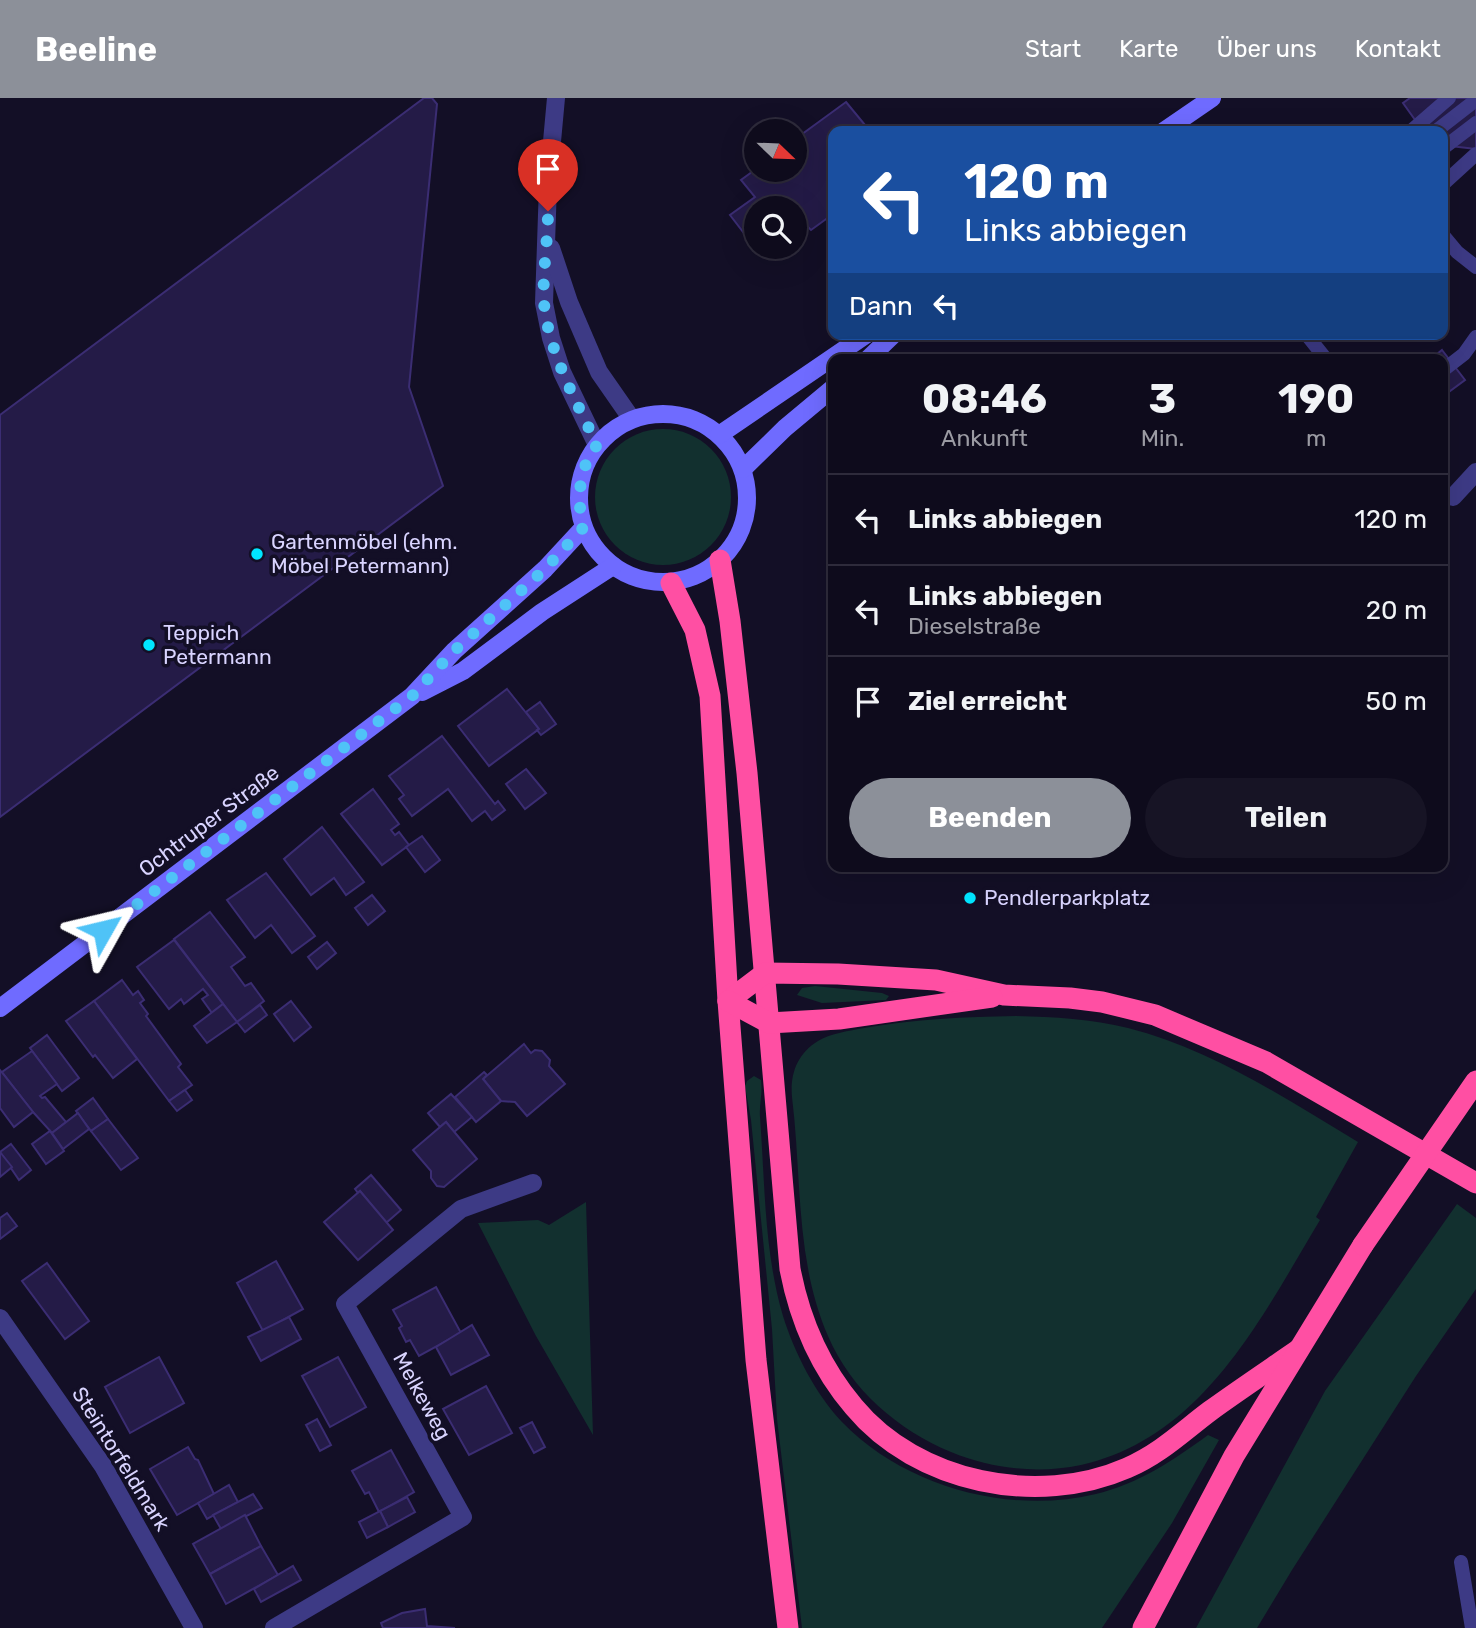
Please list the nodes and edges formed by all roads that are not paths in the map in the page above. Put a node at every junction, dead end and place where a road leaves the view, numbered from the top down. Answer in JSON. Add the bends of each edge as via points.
{"nodes":[{"id":1,"x":556,"y":98,"type":"edge"},
{"id":2,"x":1212,"y":98,"type":"edge"},
{"id":3,"x":1449,"y":98,"type":"edge"},
{"id":4,"x":1476,"y":100,"type":"edge"},
{"id":5,"x":1476,"y":123,"type":"edge"},
{"id":6,"x":1171,"y":126,"type":"edge"},
{"id":7,"x":1417,"y":126,"type":"edge"},
{"id":8,"x":1442,"y":126,"type":"edge"},
{"id":9,"x":1448,"y":144,"type":"edge"},
{"id":10,"x":1476,"y":154,"type":"edge"},
{"id":11,"x":1448,"y":180,"type":"edge"},
{"id":12,"x":548,"y":238,"type":"junction"},
{"id":13,"x":1448,"y":241,"type":"edge"},
{"id":14,"x":1457,"y":252,"type":"junction"},
{"id":15,"x":1476,"y":254,"type":"edge"},
{"id":16,"x":1476,"y":267,"type":"edge"},
{"id":17,"x":1476,"y":337,"type":"edge"},
{"id":18,"x":858,"y":340,"type":"edge"},
{"id":19,"x":888,"y":340,"type":"edge"},
{"id":20,"x":1311,"y":340,"type":"edge"},
{"id":21,"x":838,"y":354,"type":"edge"},
{"id":22,"x":873,"y":354,"type":"edge"},
{"id":23,"x":1322,"y":354,"type":"edge"},
{"id":24,"x":828,"y":361,"type":"edge"},
{"id":25,"x":1448,"y":366,"type":"edge"},
{"id":26,"x":828,"y":392,"type":"edge"},
{"id":27,"x":631,"y":418,"type":"junction"},
{"id":28,"x":719,"y":435,"type":"junction"},
{"id":29,"x":597,"y":445,"type":"junction"},
{"id":30,"x":743,"y":469,"type":"junction"},
{"id":31,"x":1476,"y":472,"type":"edge"},
{"id":32,"x":1453,"y":496,"type":"dead end"},
{"id":33,"x":583,"y":528,"type":"junction"},
{"id":34,"x":720,"y":561,"type":"junction"},
{"id":35,"x":613,"y":566,"type":"junction"},
{"id":36,"x":671,"y":583,"type":"junction"},
{"id":37,"x":412,"y":696,"type":"junction"},
{"id":38,"x":765,"y":973,"type":"junction"},
{"id":39,"x":1004,"y":995,"type":"junction"},
{"id":40,"x":728,"y":1001,"type":"junction"},
{"id":41,"x":0,"y":1008,"type":"edge"},
{"id":42,"x":769,"y":1023,"type":"junction"},
{"id":43,"x":1476,"y":1081,"type":"edge"},
{"id":44,"x":533,"y":1183,"type":"dead end"},
{"id":45,"x":1476,"y":1183,"type":"edge"},
{"id":46,"x":0,"y":1318,"type":"edge"},
{"id":47,"x":1298,"y":1350,"type":"junction"},
{"id":48,"x":1461,"y":1562,"type":"dead end"},
{"id":49,"x":194,"y":1628,"type":"edge"},
{"id":50,"x":274,"y":1628,"type":"edge"},
{"id":51,"x":788,"y":1628,"type":"edge"},
{"id":52,"x":1143,"y":1628,"type":"edge"},
{"id":53,"x":1472,"y":1628,"type":"edge"}],
"edges":[{"from":1,"to":12,"type":"street"},
{"from":2,"to":6,"type":"main road"},
{"from":3,"to":7,"type":"lane"},
{"from":4,"to":8,"type":"lane"},
{"from":5,"to":9,"type":"lane"},
{"from":10,"to":11,"type":"lane"},
{"from":12,"to":27,"type":"street","via":[[599,372]]},
{"from":12,"to":29,"type":"street","via":[[544,303],[551,338]]},
{"from":13,"to":14,"type":"lane"},
{"from":14,"to":15,"type":"lane"},
{"from":14,"to":16,"type":"lane"},
{"from":17,"to":25,"type":"lane"},
{"from":18,"to":21,"type":"main road"},
{"from":19,"to":22,"type":"main road"},
{"from":20,"to":23,"type":"lane"},
{"from":24,"to":28,"type":"main road"},
{"from":26,"to":30,"type":"main road"},
{"from":27,"to":28,"type":"main road","via":[[681,415]]},
{"from":27,"to":29,"type":"main road","via":[[608,430]]},
{"from":28,"to":30,"type":"main road"},
{"from":29,"to":33,"type":"main road","via":[[579,484]]},
{"from":30,"to":34,"type":"main road","via":[[746,517]]},
{"from":31,"to":32,"type":"street"},
{"from":33,"to":35,"type":"main road","via":[[593,547]]},
{"from":33,"to":37,"type":"main road","name":"Ochtruper Straße"},
{"from":34,"to":36,"type":"main road","via":[[699,575]]},
{"from":34,"to":38,"type":"highway","via":[[747,773]]},
{"from":35,"to":36,"type":"main road","via":[[642,580]]},
{"from":35,"to":37,"type":"main road","name":"Ochtruper Straße","via":[[463,671]]},
{"from":36,"to":40,"type":"highway","via":[[695,630],[710,696]]},
{"from":37,"to":41,"type":"main road","name":"Ochtruper Straße"},
{"from":38,"to":39,"type":"highway","via":[[936,980]]},
{"from":38,"to":40,"type":"highway"},
{"from":38,"to":42,"type":"highway"},
{"from":39,"to":42,"type":"highway","via":[[839,1019]]},
{"from":39,"to":45,"type":"highway","via":[[1102,1002],[1184,1025],[1266,1062]]},
{"from":40,"to":42,"type":"highway"},
{"from":40,"to":51,"type":"highway","via":[[756,1360]]},
{"from":42,"to":47,"type":"highway","via":[[786,1243],[796,1301],[806,1330],[836,1384],[876,1430],[913,1455],[958,1474],[1007,1485],[1035,1487],[1101,1478],[1160,1451]]},
{"from":43,"to":47,"type":"highway","bridge":true,"via":[[1363,1245]]},
{"from":44,"to":50,"type":"street","name":"Melkeweg","via":[[461,1209],[345,1304],[463,1517]]},
{"from":46,"to":49,"type":"street","name":"Steintorfeldmark","via":[[103,1466]]},
{"from":47,"to":52,"type":"highway","via":[[1210,1500]]},
{"from":48,"to":53,"type":"lane"}]}
